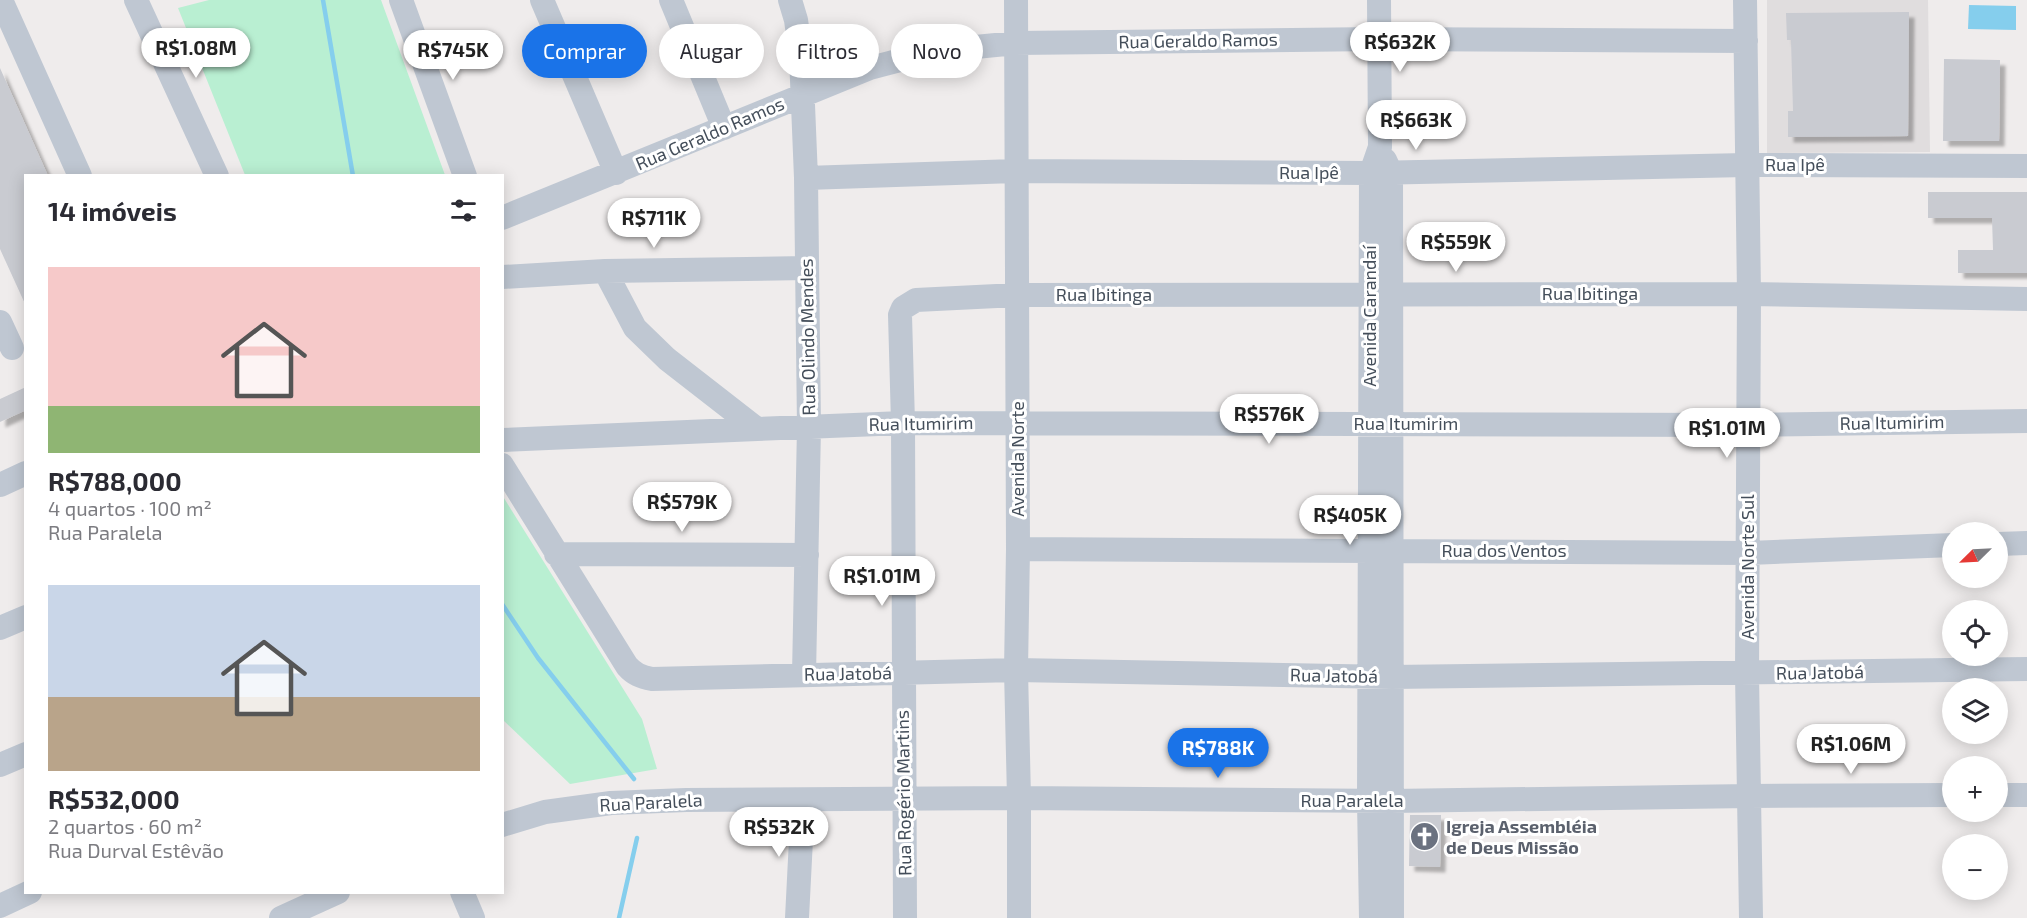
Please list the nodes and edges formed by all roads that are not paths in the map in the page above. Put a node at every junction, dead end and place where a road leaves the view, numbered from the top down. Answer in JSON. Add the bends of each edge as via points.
{"nodes":[{"id":1,"x":1,"y":0,"type":"edge"},
{"id":2,"x":136,"y":0,"type":"edge"},
{"id":3,"x":401,"y":0,"type":"edge"},
{"id":4,"x":542,"y":0,"type":"edge"},
{"id":5,"x":671,"y":0,"type":"edge"},
{"id":6,"x":790,"y":0,"type":"edge"},
{"id":7,"x":1016,"y":0,"type":"edge"},
{"id":8,"x":1379,"y":0,"type":"edge"},
{"id":9,"x":1745,"y":0,"type":"edge"},
{"id":10,"x":1378,"y":39,"type":"junction"},
{"id":11,"x":1746,"y":40,"type":"junction"},
{"id":12,"x":1016,"y":43,"type":"junction"},
{"id":13,"x":802,"y":96,"type":"junction"},
{"id":14,"x":724,"y":128,"type":"junction"},
{"id":15,"x":1746,"y":165,"type":"junction"},
{"id":16,"x":2027,"y":166,"type":"edge"},
{"id":17,"x":1015,"y":171,"type":"junction"},
{"id":18,"x":616,"y":173,"type":"junction"},
{"id":19,"x":1381,"y":173,"type":"junction"},
{"id":20,"x":79,"y":174,"type":"edge"},
{"id":21,"x":216,"y":174,"type":"edge"},
{"id":22,"x":464,"y":174,"type":"edge"},
{"id":23,"x":806,"y":178,"type":"junction"},
{"id":24,"x":504,"y":217,"type":"edge"},
{"id":25,"x":807,"y":268,"type":"junction"},
{"id":26,"x":605,"y":271,"type":"junction"},
{"id":27,"x":504,"y":277,"type":"edge"},
{"id":28,"x":1749,"y":294,"type":"junction"},
{"id":29,"x":1017,"y":295,"type":"junction"},
{"id":30,"x":1380,"y":295,"type":"junction"},
{"id":31,"x":2027,"y":299,"type":"edge"},
{"id":32,"x":903,"y":309,"type":"joint"},
{"id":33,"x":0,"y":322,"type":"edge"},
{"id":34,"x":12,"y":347,"type":"edge"},
{"id":35,"x":2027,"y":421,"type":"edge"},
{"id":36,"x":903,"y":423,"type":"junction"},
{"id":37,"x":1018,"y":424,"type":"junction"},
{"id":38,"x":1381,"y":424,"type":"junction"},
{"id":39,"x":1748,"y":425,"type":"junction"},
{"id":40,"x":809,"y":427,"type":"junction"},
{"id":41,"x":758,"y":429,"type":"junction"},
{"id":42,"x":504,"y":440,"type":"edge"},
{"id":43,"x":504,"y":468,"type":"edge"},
{"id":44,"x":24,"y":474,"type":"edge"},
{"id":45,"x":0,"y":485,"type":"edge"},
{"id":46,"x":2027,"y":543,"type":"edge"},
{"id":47,"x":2008,"y":544,"type":"edge"},
{"id":48,"x":1942,"y":545,"type":"edge"},
{"id":49,"x":1018,"y":549,"type":"junction"},
{"id":50,"x":1382,"y":550,"type":"junction"},
{"id":51,"x":1749,"y":553,"type":"junction"},
{"id":52,"x":556,"y":554,"type":"junction"},
{"id":53,"x":807,"y":555,"type":"junction"},
{"id":54,"x":24,"y":618,"type":"edge"},
{"id":55,"x":0,"y":628,"type":"edge"},
{"id":56,"x":2027,"y":669,"type":"edge"},
{"id":57,"x":1016,"y":670,"type":"junction"},
{"id":58,"x":903,"y":673,"type":"junction"},
{"id":59,"x":1747,"y":674,"type":"junction"},
{"id":60,"x":804,"y":675,"type":"junction"},
{"id":61,"x":1381,"y":677,"type":"junction"},
{"id":62,"x":24,"y":755,"type":"edge"},
{"id":63,"x":0,"y":765,"type":"edge"},
{"id":64,"x":1942,"y":795,"type":"edge"},
{"id":65,"x":2008,"y":795,"type":"edge"},
{"id":66,"x":2027,"y":795,"type":"edge"},
{"id":67,"x":1750,"y":796,"type":"junction"},
{"id":68,"x":1019,"y":798,"type":"junction"},
{"id":69,"x":803,"y":800,"type":"junction"},
{"id":70,"x":904,"y":800,"type":"junction"},
{"id":71,"x":1380,"y":801,"type":"junction"},
{"id":72,"x":504,"y":824,"type":"edge"},
{"id":73,"x":26,"y":894,"type":"edge"},
{"id":74,"x":334,"y":894,"type":"edge"},
{"id":75,"x":463,"y":894,"type":"edge"},
{"id":76,"x":0,"y":906,"type":"edge"},
{"id":77,"x":281,"y":918,"type":"edge"},
{"id":78,"x":473,"y":918,"type":"edge"},
{"id":79,"x":797,"y":918,"type":"edge"},
{"id":80,"x":905,"y":918,"type":"edge"},
{"id":81,"x":1019,"y":918,"type":"edge"},
{"id":82,"x":1371,"y":918,"type":"edge"},
{"id":83,"x":1392,"y":918,"type":"edge"},
{"id":84,"x":1751,"y":918,"type":"edge"}],
"edges":[{"from":1,"to":20,"type":"street"},
{"from":2,"to":21,"type":"street"},
{"from":3,"to":22,"type":"street"},
{"from":4,"to":18,"type":"street"},
{"from":5,"to":14,"type":"street"},
{"from":6,"to":13,"type":"street","name":"Rua Olindo Mendes","via":[[801,56]]},
{"from":7,"to":12,"type":"street","name":"Avenida Norte"},
{"from":8,"to":10,"type":"street","name":"Avenida Carandaí"},
{"from":9,"to":11,"type":"street","name":"Avenida Norte Sul"},
{"from":10,"to":11,"type":"street","name":"Rua Geraldo Ramos"},
{"from":10,"to":12,"type":"street","name":"Rua Geraldo Ramos"},
{"from":10,"to":19,"type":"street","name":"Avenida Carandaí"},
{"from":11,"to":15,"type":"street","name":"Avenida Norte Sul"},
{"from":12,"to":13,"type":"street","name":"Rua Geraldo Ramos","via":[[935,51],[901,59]]},
{"from":12,"to":17,"type":"street","name":"Avenida Norte"},
{"from":13,"to":14,"type":"street","name":"Rua Geraldo Ramos"},
{"from":13,"to":23,"type":"street","name":"Rua Olindo Mendes"},
{"from":14,"to":18,"type":"street","name":"Rua Geraldo Ramos"},
{"from":15,"to":16,"type":"street","name":"Rua Ipê"},
{"from":15,"to":19,"type":"street","name":"Rua Ipê"},
{"from":15,"to":28,"type":"street","name":"Avenida Norte Sul"},
{"from":17,"to":19,"type":"street","name":"Rua Ipê"},
{"from":17,"to":23,"type":"street","name":"Rua Ipê"},
{"from":17,"to":29,"type":"street","name":"Avenida Norte"},
{"from":18,"to":24,"type":"street","name":"Rua Geraldo Ramos"},
{"from":19,"to":30,"type":"street","name":"Avenida Carandaí"},
{"from":23,"to":25,"type":"street","name":"Rua Olindo Mendes"},
{"from":25,"to":26,"type":"street"},
{"from":25,"to":40,"type":"street","name":"Rua Olindo Mendes"},
{"from":26,"to":27,"type":"street"},
{"from":26,"to":41,"type":"street","via":[[635,328],[667,359]]},
{"from":28,"to":30,"type":"street","name":"Rua Ibitinga"},
{"from":28,"to":31,"type":"street","name":"Rua Ibitinga"},
{"from":28,"to":39,"type":"street","name":"Avenida Norte Sul"},
{"from":29,"to":30,"type":"street","name":"Rua Ibitinga"},
{"from":29,"to":32,"type":"street","name":"Rua Ibitinga","via":[[916,300]]},
{"from":29,"to":37,"type":"street","name":"Avenida Norte"},
{"from":30,"to":38,"type":"street","name":"Avenida Carandaí"},
{"from":32,"to":36,"type":"street","name":"Rua Rogério Martins"},
{"from":33,"to":34,"type":"street"},
{"from":35,"to":39,"type":"street","name":"Rua Itumirim"},
{"from":36,"to":37,"type":"street","name":"Rua Itumirim"},
{"from":36,"to":40,"type":"street","name":"Rua Itumirim"},
{"from":36,"to":58,"type":"street","name":"Rua Rogério Martins"},
{"from":37,"to":38,"type":"street","name":"Rua Itumirim"},
{"from":37,"to":49,"type":"street","name":"Avenida Norte"},
{"from":38,"to":39,"type":"street","name":"Rua Itumirim"},
{"from":38,"to":50,"type":"street","name":"Avenida Carandaí"},
{"from":39,"to":51,"type":"street","name":"Avenida Norte Sul"},
{"from":40,"to":41,"type":"street","name":"Rua Itumirim"},
{"from":40,"to":53,"type":"street","name":"Rua Olindo Mendes"},
{"from":41,"to":42,"type":"street","name":"Rua Itumirim"},
{"from":43,"to":52,"type":"street"},
{"from":44,"to":45,"type":"street"},
{"from":46,"to":47,"type":"street"},
{"from":48,"to":51,"type":"street","name":"Rua dos Ventos"},
{"from":49,"to":50,"type":"street","name":"Rua dos Ventos"},
{"from":49,"to":57,"type":"street","name":"Avenida Norte"},
{"from":50,"to":51,"type":"street","name":"Rua dos Ventos"},
{"from":50,"to":61,"type":"street","name":"Avenida Carandaí"},
{"from":51,"to":59,"type":"street","name":"Avenida Norte Sul"},
{"from":52,"to":53,"type":"street"},
{"from":52,"to":60,"type":"street","name":"Rua Jatobá","via":[[627,666],[641,677]]},
{"from":53,"to":60,"type":"street","name":"Rua Olindo Mendes"},
{"from":54,"to":55,"type":"street"},
{"from":56,"to":59,"type":"street","name":"Rua Jatobá"},
{"from":57,"to":58,"type":"street","name":"Rua Jatobá"},
{"from":57,"to":61,"type":"street","name":"Rua Jatobá"},
{"from":57,"to":68,"type":"street","name":"Avenida Norte"},
{"from":58,"to":60,"type":"street","name":"Rua Jatobá"},
{"from":58,"to":70,"type":"street","name":"Rua Rogério Martins"},
{"from":59,"to":61,"type":"street","name":"Rua Jatobá"},
{"from":59,"to":67,"type":"street","name":"Avenida Norte Sul"},
{"from":61,"to":71,"type":"street","name":"Avenida Carandaí"},
{"from":62,"to":63,"type":"street"},
{"from":64,"to":67,"type":"street","name":"Rua Paralela"},
{"from":65,"to":66,"type":"street"},
{"from":67,"to":71,"type":"street","name":"Rua Paralela"},
{"from":67,"to":84,"type":"street","name":"Avenida Norte Sul"},
{"from":68,"to":70,"type":"street","name":"Rua Paralela"},
{"from":68,"to":71,"type":"street","name":"Rua Paralela"},
{"from":68,"to":81,"type":"street","name":"Avenida Norte"},
{"from":69,"to":70,"type":"street","name":"Rua Paralela"},
{"from":69,"to":72,"type":"street","name":"Rua Paralela","via":[[611,803],[545,812]]},
{"from":69,"to":79,"type":"street"},
{"from":70,"to":80,"type":"street","name":"Rua Rogério Martins"},
{"from":71,"to":82,"type":"street","name":"Avenida Carandaí"},
{"from":71,"to":83,"type":"street","name":"Avenida Carandaí"},
{"from":73,"to":76,"type":"street"},
{"from":74,"to":77,"type":"street"},
{"from":75,"to":78,"type":"street"}]}
